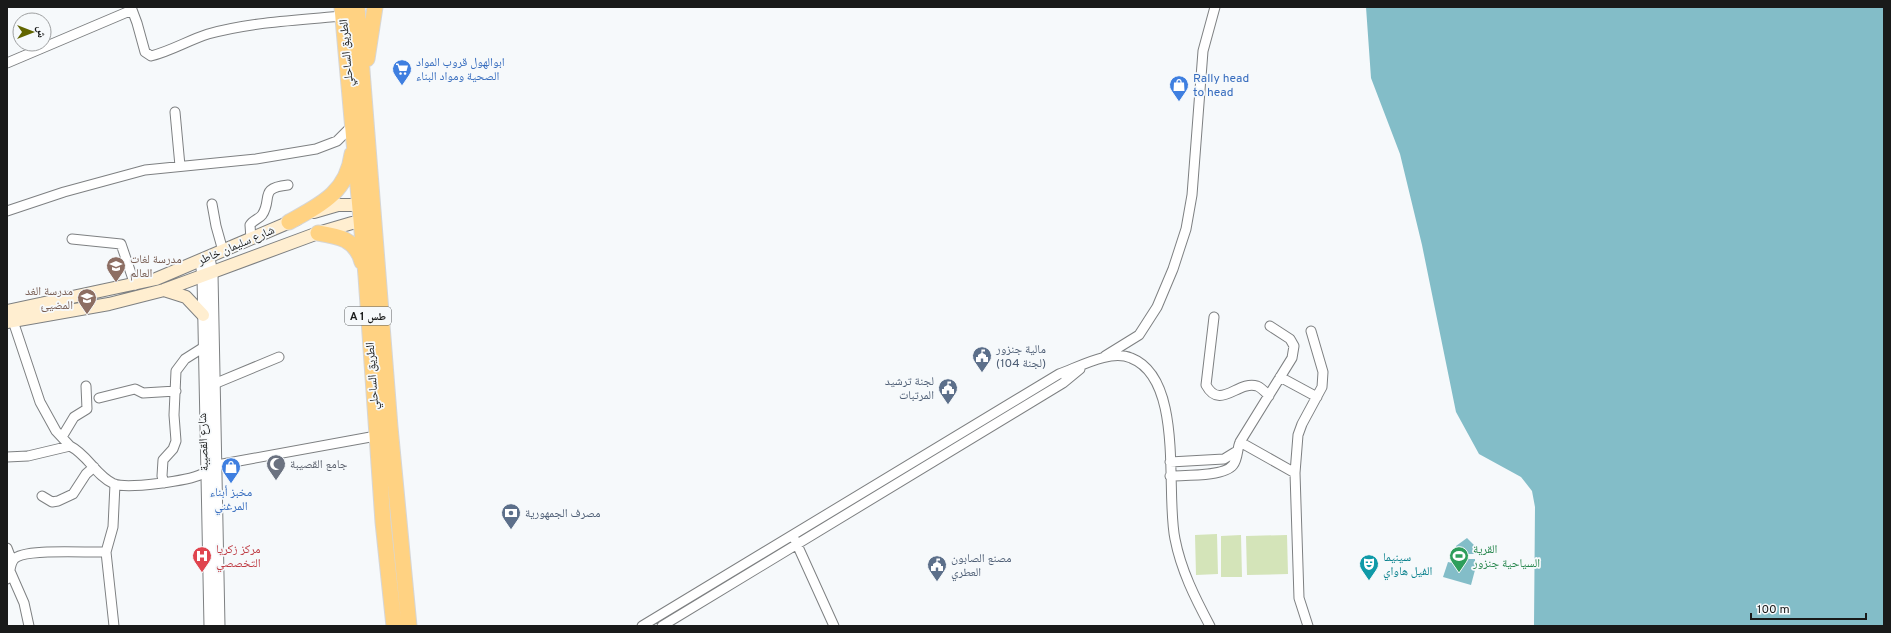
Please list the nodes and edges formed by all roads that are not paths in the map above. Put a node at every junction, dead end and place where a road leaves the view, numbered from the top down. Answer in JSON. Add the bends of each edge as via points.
{"nodes":[{"id":1,"x":357,"y":7,"type":"edge"},
{"id":2,"x":374,"y":7,"type":"edge"},
{"id":3,"x":1215,"y":7,"type":"edge"},
{"id":4,"x":132,"y":8,"type":"edge"},
{"id":5,"x":342,"y":11,"type":"edge"},
{"id":6,"x":7,"y":63,"type":"edge"},
{"id":7,"x":363,"y":90,"type":"junction"},
{"id":8,"x":175,"y":112,"type":"dead end"},
{"id":9,"x":354,"y":131,"type":"junction"},
{"id":10,"x":180,"y":166,"type":"junction"},
{"id":11,"x":288,"y":185,"type":"dead end"},
{"id":12,"x":212,"y":204,"type":"dead end"},
{"id":13,"x":366,"y":205,"type":"junction"},
{"id":14,"x":7,"y":211,"type":"edge"},
{"id":15,"x":289,"y":222,"type":"junction"},
{"id":16,"x":367,"y":222,"type":"junction"},
{"id":17,"x":318,"y":232,"type":"junction"},
{"id":18,"x":72,"y":239,"type":"dead end"},
{"id":19,"x":251,"y":239,"type":"junction"},
{"id":20,"x":223,"y":251,"type":"junction"},
{"id":21,"x":205,"y":259,"type":"junction"},
{"id":22,"x":208,"y":275,"type":"junction"},
{"id":23,"x":366,"y":276,"type":"junction"},
{"id":24,"x":135,"y":285,"type":"junction"},
{"id":25,"x":164,"y":290,"type":"junction"},
{"id":26,"x":9,"y":314,"type":"edge"},
{"id":27,"x":203,"y":316,"type":"junction"},
{"id":28,"x":1214,"y":317,"type":"dead end"},
{"id":29,"x":1270,"y":326,"type":"dead end"},
{"id":30,"x":1311,"y":331,"type":"dead end"},
{"id":31,"x":204,"y":347,"type":"junction"},
{"id":32,"x":1105,"y":356,"type":"junction"},
{"id":33,"x":279,"y":357,"type":"dead end"},
{"id":34,"x":1084,"y":365,"type":"junction"},
{"id":35,"x":1280,"y":377,"type":"junction"},
{"id":36,"x":214,"y":384,"type":"junction"},
{"id":37,"x":86,"y":386,"type":"dead end"},
{"id":38,"x":176,"y":391,"type":"junction"},
{"id":39,"x":1269,"y":396,"type":"junction"},
{"id":40,"x":1317,"y":397,"type":"junction"},
{"id":41,"x":98,"y":398,"type":"dead end"},
{"id":42,"x":1015,"y":400,"type":"junction"},
{"id":43,"x":1021,"y":408,"type":"junction"},
{"id":44,"x":376,"y":436,"type":"junction"},
{"id":45,"x":62,"y":437,"type":"junction"},
{"id":46,"x":70,"y":446,"type":"junction"},
{"id":47,"x":1238,"y":446,"type":"junction"},
{"id":48,"x":7,"y":457,"type":"edge"},
{"id":49,"x":1170,"y":462,"type":"junction"},
{"id":50,"x":212,"y":466,"type":"junction"},
{"id":51,"x":94,"y":467,"type":"junction"},
{"id":52,"x":1295,"y":473,"type":"junction"},
{"id":53,"x":1170,"y":476,"type":"junction"},
{"id":54,"x":164,"y":483,"type":"junction"},
{"id":55,"x":115,"y":484,"type":"junction"},
{"id":56,"x":859,"y":494,"type":"junction"},
{"id":57,"x":42,"y":496,"type":"dead end"},
{"id":58,"x":865,"y":503,"type":"junction"},
{"id":59,"x":792,"y":534,"type":"junction"},
{"id":60,"x":798,"y":545,"type":"junction"},
{"id":61,"x":7,"y":548,"type":"edge"},
{"id":62,"x":106,"y":552,"type":"junction"},
{"id":63,"x":12,"y":561,"type":"junction"},
{"id":64,"x":9,"y":575,"type":"edge"},
{"id":65,"x":30,"y":626,"type":"edge"},
{"id":66,"x":114,"y":626,"type":"edge"},
{"id":67,"x":210,"y":626,"type":"edge"},
{"id":68,"x":219,"y":626,"type":"edge"},
{"id":69,"x":394,"y":626,"type":"edge"},
{"id":70,"x":409,"y":626,"type":"edge"},
{"id":71,"x":642,"y":626,"type":"edge"},
{"id":72,"x":662,"y":626,"type":"edge"},
{"id":73,"x":834,"y":626,"type":"edge"},
{"id":74,"x":1210,"y":626,"type":"edge"},
{"id":75,"x":1308,"y":626,"type":"edge"}],
"edges":[{"from":1,"to":7,"type":"highway","name":"الطريق الساحلي","number":"A 1 طس"},
{"from":2,"to":7,"type":"highway"},
{"from":3,"to":32,"type":"street","via":[[1203,51],[1192,196],[1176,262],[1157,307],[1138,335]]},
{"from":4,"to":5,"type":"street","via":[[145,52],[151,56],[208,34]]},
{"from":4,"to":6,"type":"street"},
{"from":5,"to":9,"type":"highway","name":"الطريق الساحلي","number":"A 1 طس"},
{"from":7,"to":13,"type":"highway","name":"الطريق الساحلي","number":"A 1 طس"},
{"from":8,"to":10,"type":"street"},
{"from":9,"to":10,"type":"street","via":[[316,150]]},
{"from":9,"to":13,"type":"highway","name":"الطريق الساحلي","number":"A 1 طس"},
{"from":9,"to":15,"type":"highway","via":[[351,160],[345,179],[326,202]]},
{"from":10,"to":14,"type":"street","via":[[121,176]]},
{"from":11,"to":19,"type":"street","via":[[274,187],[267,194],[262,215],[250,225]]},
{"from":12,"to":20,"type":"street"},
{"from":13,"to":15,"type":"main road","name":"شارع سليمان خاطر","via":[[329,207]]},
{"from":13,"to":16,"type":"highway","name":"الطريق الساحلي","number":"A 1 طس"},
{"from":15,"to":19,"type":"main road","name":"شارع سليمان خاطر"},
{"from":16,"to":17,"type":"main road","name":"شارع سليمان خاطر"},
{"from":16,"to":23,"type":"highway","name":"الطريق الساحلي","number":"A 1 طس"},
{"from":16,"to":70,"type":"highway","name":"الطريق الساحلي","number":"A 1 طس"},
{"from":17,"to":22,"type":"main road","name":"شارع سليمان خاطر"},
{"from":17,"to":23,"type":"highway","via":[[351,243],[360,256]]},
{"from":18,"to":24,"type":"street","via":[[122,244]]},
{"from":19,"to":20,"type":"main road","name":"شارع سليمان خاطر"},
{"from":20,"to":21,"type":"main road","name":"شارع سليمان خاطر"},
{"from":21,"to":22,"type":"street"},
{"from":21,"to":24,"type":"main road","name":"شارع سليمان خاطر"},
{"from":22,"to":25,"type":"main road","name":"شارع سليمان خاطر"},
{"from":22,"to":27,"type":"street"},
{"from":22,"to":36,"type":"street","name":"شارع القصيبة"},
{"from":23,"to":44,"type":"highway","name":"الطريق الساحلي","number":"A 1 طس"},
{"from":24,"to":26,"type":"main road","name":"شارع سليمان خاطر"},
{"from":25,"to":26,"type":"main road","name":"شارع سليمان خاطر","via":[[109,304]]},
{"from":25,"to":27,"type":"main road","via":[[186,296]]},
{"from":26,"to":45,"type":"street","via":[[40,402],[50,422]]},
{"from":27,"to":31,"type":"street"},
{"from":28,"to":39,"type":"street","via":[[1206,385],[1209,391],[1214,395],[1222,395],[1257,386]]},
{"from":29,"to":35,"type":"street","via":[[1290,339],[1294,346],[1292,358]]},
{"from":30,"to":40,"type":"street","via":[[1323,372],[1322,387]]},
{"from":31,"to":38,"type":"street","via":[[185,359],[178,367]]},
{"from":31,"to":50,"type":"street"},
{"from":32,"to":34,"type":"street"},
{"from":32,"to":49,"type":"street","via":[[1131,358],[1142,364],[1158,384],[1168,420]]},
{"from":33,"to":36,"type":"street"},
{"from":34,"to":42,"type":"street","via":[[1058,374]]},
{"from":34,"to":43,"type":"street","via":[[1063,383]]},
{"from":35,"to":39,"type":"street"},
{"from":35,"to":40,"type":"street"},
{"from":36,"to":50,"type":"street","name":"شارع القصيبة"},
{"from":37,"to":45,"type":"street","via":[[87,409],[74,417]]},
{"from":38,"to":41,"type":"street","via":[[143,393],[135,389]]},
{"from":38,"to":54,"type":"street","via":[[176,441],[173,449],[163,460]]},
{"from":39,"to":47,"type":"street"},
{"from":40,"to":52,"type":"street","via":[[1298,436]]},
{"from":42,"to":43,"type":"street"},
{"from":42,"to":56,"type":"street"},
{"from":43,"to":58,"type":"street"},
{"from":44,"to":50,"type":"street"},
{"from":44,"to":69,"type":"highway","name":"الطريق الساحلي","number":"A 1 طس"},
{"from":45,"to":46,"type":"street"},
{"from":46,"to":48,"type":"street","via":[[28,456]]},
{"from":46,"to":51,"type":"street"},
{"from":47,"to":49,"type":"street","via":[[1224,458]]},
{"from":47,"to":52,"type":"street"},
{"from":47,"to":53,"type":"street","via":[[1237,459],[1228,470],[1211,474]]},
{"from":49,"to":53,"type":"street"},
{"from":50,"to":54,"type":"street","via":[[202,474]]},
{"from":50,"to":67,"type":"street"},
{"from":50,"to":68,"type":"street","name":"شارع القصيبة"},
{"from":51,"to":55,"type":"street"},
{"from":51,"to":57,"type":"street","via":[[73,494],[52,502]]},
{"from":52,"to":75,"type":"street","via":[[1299,598]]},
{"from":53,"to":74,"type":"street","via":[[1171,509],[1178,552],[1194,596]]},
{"from":54,"to":55,"type":"street"},
{"from":55,"to":62,"type":"street","via":[[114,528]]},
{"from":56,"to":58,"type":"street"},
{"from":56,"to":59,"type":"street"},
{"from":58,"to":60,"type":"street"},
{"from":59,"to":60,"type":"street"},
{"from":59,"to":71,"type":"street"},
{"from":60,"to":72,"type":"street"},
{"from":60,"to":73,"type":"street"},
{"from":61,"to":63,"type":"street"},
{"from":62,"to":63,"type":"street","via":[[28,553]]},
{"from":62,"to":66,"type":"street"},
{"from":63,"to":64,"type":"street"},
{"from":64,"to":65,"type":"street","via":[[24,603]]}]}
